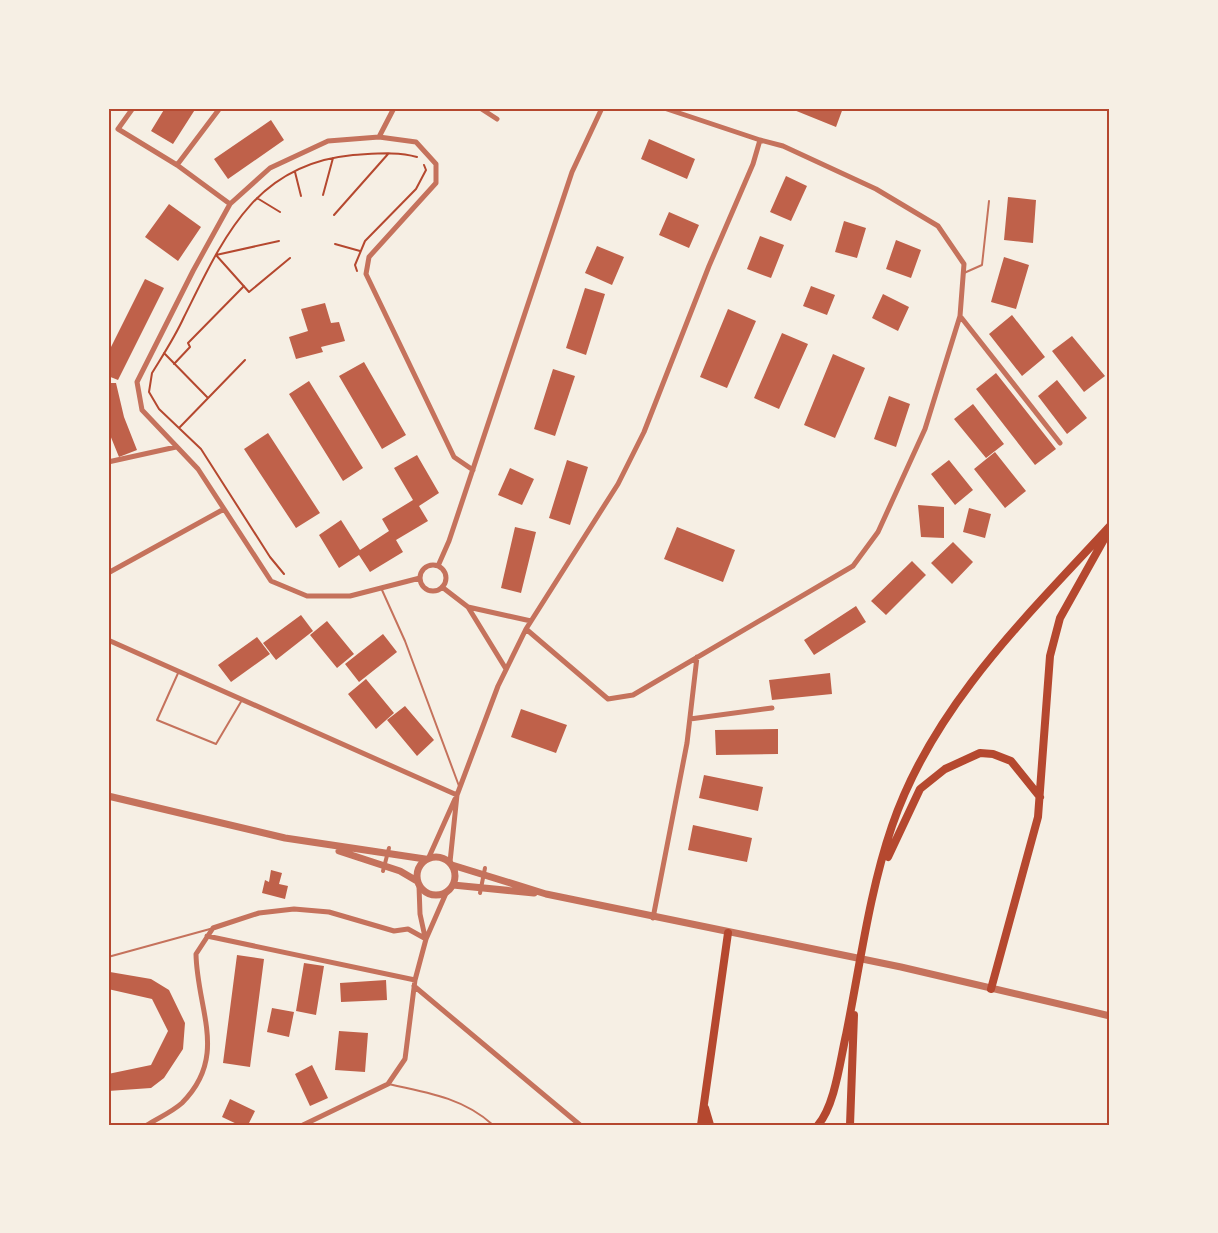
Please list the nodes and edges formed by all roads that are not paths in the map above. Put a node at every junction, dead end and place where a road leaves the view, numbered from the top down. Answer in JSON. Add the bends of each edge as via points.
{"nodes":[{"id":1,"x":133,"y":108,"type":"edge"},
{"id":2,"x":220,"y":108,"type":"edge"},
{"id":3,"x":394,"y":108,"type":"edge"},
{"id":4,"x":480,"y":108,"type":"edge"},
{"id":5,"x":602,"y":108,"type":"edge"},
{"id":6,"x":664,"y":108,"type":"edge"},
{"id":7,"x":497,"y":119,"type":"dead end"},
{"id":8,"x":379,"y":137,"type":"junction"},
{"id":9,"x":760,"y":140,"type":"junction"},
{"id":10,"x":177,"y":165,"type":"junction"},
{"id":11,"x":989,"y":201,"type":"dead end"},
{"id":12,"x":230,"y":204,"type":"junction"},
{"id":13,"x":964,"y":273,"type":"junction"},
{"id":14,"x":960,"y":316,"type":"junction"},
{"id":15,"x":1060,"y":443,"type":"dead end"},
{"id":16,"x":176,"y":447,"type":"junction"},
{"id":17,"x":108,"y":462,"type":"edge"},
{"id":18,"x":472,"y":470,"type":"junction"},
{"id":19,"x":224,"y":509,"type":"junction"},
{"id":20,"x":1110,"y":527,"type":"edge"},
{"id":21,"x":438,"y":566,"type":"junction"},
{"id":22,"x":108,"y":573,"type":"edge"},
{"id":23,"x":420,"y":578,"type":"junction"},
{"id":24,"x":381,"y":587,"type":"junction"},
{"id":25,"x":442,"y":587,"type":"junction"},
{"id":26,"x":468,"y":607,"type":"junction"},
{"id":27,"x":531,"y":621,"type":"junction"},
{"id":28,"x":526,"y":629,"type":"junction"},
{"id":29,"x":108,"y":640,"type":"edge"},
{"id":30,"x":697,"y":657,"type":"junction"},
{"id":31,"x":506,"y":669,"type":"junction"},
{"id":32,"x":179,"y":671,"type":"junction"},
{"id":33,"x":243,"y":699,"type":"junction"},
{"id":34,"x":772,"y":708,"type":"dead end"},
{"id":35,"x":690,"y":719,"type":"junction"},
{"id":36,"x":459,"y":787,"type":"junction"},
{"id":37,"x":457,"y":795,"type":"junction"},
{"id":38,"x":108,"y":796,"type":"edge"},
{"id":39,"x":1040,"y":797,"type":"junction"},
{"id":40,"x":319,"y":844,"type":"junction"},
{"id":41,"x":388,"y":851,"type":"junction"},
{"id":42,"x":427,"y":858,"type":"junction"},
{"id":43,"x":451,"y":864,"type":"junction"},
{"id":44,"x":384,"y":868,"type":"junction"},
{"id":45,"x":484,"y":872,"type":"junction"},
{"id":46,"x":879,"y":875,"type":"junction"},
{"id":47,"x":418,"y":883,"type":"junction"},
{"id":48,"x":453,"y":885,"type":"junction"},
{"id":49,"x":447,"y":891,"type":"junction"},
{"id":50,"x":480,"y":891,"type":"junction"},
{"id":51,"x":546,"y":894,"type":"junction"},
{"id":52,"x":653,"y":918,"type":"junction"},
{"id":53,"x":213,"y":928,"type":"junction"},
{"id":54,"x":728,"y":933,"type":"junction"},
{"id":55,"x":207,"y":936,"type":"junction"},
{"id":56,"x":426,"y":939,"type":"junction"},
{"id":57,"x":108,"y":957,"type":"edge"},
{"id":58,"x":414,"y":983,"type":"junction"},
{"id":59,"x":991,"y":989,"type":"junction"},
{"id":60,"x":855,"y":990,"type":"junction"},
{"id":61,"x":1110,"y":1016,"type":"edge"},
{"id":62,"x":388,"y":1084,"type":"junction"},
{"id":63,"x":705,"y":1104,"type":"junction"},
{"id":64,"x":147,"y":1125,"type":"edge"},
{"id":65,"x":303,"y":1125,"type":"edge"},
{"id":66,"x":493,"y":1125,"type":"edge"},
{"id":67,"x":580,"y":1125,"type":"edge"},
{"id":68,"x":701,"y":1125,"type":"edge"},
{"id":69,"x":710,"y":1125,"type":"edge"},
{"id":70,"x":818,"y":1125,"type":"edge"},
{"id":71,"x":850,"y":1125,"type":"edge"}],
"edges":[{"from":1,"to":10,"type":"street","via":[[118,129]]},
{"from":2,"to":10,"type":"street"},
{"from":3,"to":8,"type":"street"},
{"from":4,"to":7,"type":"street"},
{"from":5,"to":18,"type":"street","via":[[572,172]]},
{"from":6,"to":9,"type":"street"},
{"from":8,"to":12,"type":"street","via":[[328,141],[270,168]]},
{"from":8,"to":18,"type":"street","via":[[416,142],[436,164],[435,183],[369,257],[366,274],[454,457]]},
{"from":9,"to":13,"type":"street","via":[[783,146],[876,189],[938,226],[964,264]]},
{"from":9,"to":27,"type":"street","via":[[644,432],[618,484]]},
{"from":10,"to":12,"type":"street"},
{"from":11,"to":13,"type":"lane","via":[[982,265]]},
{"from":12,"to":16,"type":"street","via":[[137,382],[142,410]]},
{"from":13,"to":14,"type":"street"},
{"from":14,"to":15,"type":"street"},
{"from":14,"to":30,"type":"street","via":[[925,429],[878,532],[853,566]]},
{"from":16,"to":17,"type":"street"},
{"from":16,"to":19,"type":"street","via":[[198,469]]},
{"from":18,"to":21,"type":"street"},
{"from":19,"to":22,"type":"street"},
{"from":19,"to":24,"type":"street","via":[[271,581],[307,597],[350,596]]},
{"from":20,"to":39,"type":"highway","via":[[1060,618],[1050,656]]},
{"from":20,"to":46,"type":"highway","via":[[1007,638],[944,718],[892,826]]},
{"from":21,"to":23,"type":"street","via":[[426,567]]},
{"from":21,"to":25,"type":"street","via":[[446,575]]},
{"from":23,"to":24,"type":"street"},
{"from":23,"to":25,"type":"street","via":[[426,589],[435,591]]},
{"from":24,"to":36,"type":"lane"},
{"from":25,"to":26,"type":"street"},
{"from":26,"to":27,"type":"street"},
{"from":26,"to":31,"type":"street"},
{"from":27,"to":28,"type":"street"},
{"from":28,"to":30,"type":"street","via":[[608,699],[633,695]]},
{"from":28,"to":31,"type":"street"},
{"from":29,"to":32,"type":"street"},
{"from":30,"to":35,"type":"street"},
{"from":31,"to":36,"type":"street"},
{"from":32,"to":33,"type":"street"},
{"from":32,"to":33,"type":"lane","via":[[157,720],[216,744]]},
{"from":33,"to":37,"type":"street"},
{"from":34,"to":35,"type":"street"},
{"from":35,"to":52,"type":"street"},
{"from":36,"to":37,"type":"street"},
{"from":37,"to":42,"type":"street"},
{"from":37,"to":43,"type":"street"},
{"from":38,"to":40,"type":"street"},
{"from":39,"to":46,"type":"highway","via":[[1011,761],[980,753],[945,770],[920,789]]},
{"from":39,"to":59,"type":"highway"},
{"from":40,"to":41,"type":"street"},
{"from":40,"to":44,"type":"street"},
{"from":41,"to":42,"type":"street"},
{"from":41,"to":44,"type":"street"},
{"from":42,"to":43,"type":"street","via":[[440,857]]},
{"from":42,"to":47,"type":"street","via":[[417,869]]},
{"from":43,"to":45,"type":"street"},
{"from":43,"to":48,"type":"street","via":[[455,874]]},
{"from":44,"to":47,"type":"street"},
{"from":45,"to":50,"type":"street"},
{"from":45,"to":51,"type":"street"},
{"from":46,"to":60,"type":"highway"},
{"from":47,"to":49,"type":"street","via":[[430,894]]},
{"from":47,"to":56,"type":"street"},
{"from":48,"to":49,"type":"street"},
{"from":48,"to":50,"type":"street"},
{"from":49,"to":56,"type":"street"},
{"from":50,"to":51,"type":"street"},
{"from":51,"to":52,"type":"street"},
{"from":52,"to":54,"type":"street"},
{"from":53,"to":55,"type":"street"},
{"from":53,"to":56,"type":"street","via":[[260,913],[294,909],[329,912],[394,931],[408,929]]},
{"from":53,"to":57,"type":"lane"},
{"from":54,"to":59,"type":"street"},
{"from":54,"to":63,"type":"highway"},
{"from":55,"to":58,"type":"street"},
{"from":55,"to":64,"type":"street","via":[[196,954],[200,999],[208,1029],[207,1059],[199,1081],[181,1103]]},
{"from":56,"to":58,"type":"street"},
{"from":58,"to":62,"type":"street","via":[[405,1059]]},
{"from":58,"to":67,"type":"street"},
{"from":59,"to":61,"type":"street"},
{"from":60,"to":70,"type":"highway","via":[[838,1070],[825,1117]]},
{"from":60,"to":71,"type":"highway"},
{"from":62,"to":65,"type":"street"},
{"from":62,"to":66,"type":"lane","via":[[441,1095],[474,1109]]},
{"from":63,"to":68,"type":"highway"},
{"from":63,"to":69,"type":"highway"}]}
